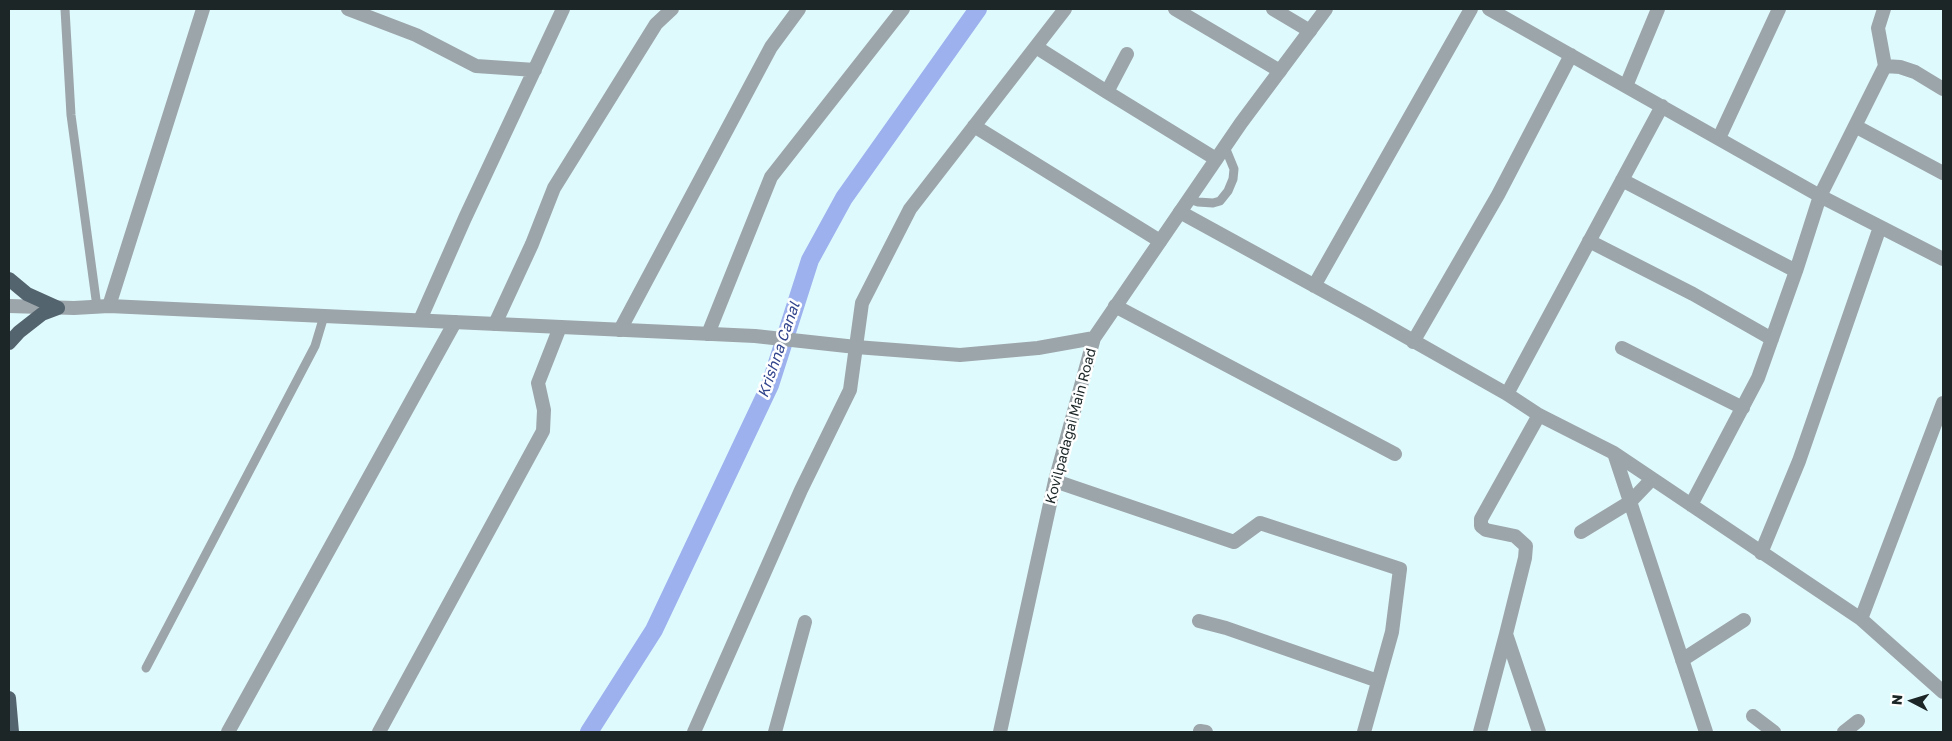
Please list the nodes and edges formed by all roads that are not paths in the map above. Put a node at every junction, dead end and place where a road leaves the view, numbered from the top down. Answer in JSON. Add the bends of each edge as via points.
{"nodes":[{"id":1,"x":65,"y":9,"type":"edge"},
{"id":2,"x":203,"y":9,"type":"edge"},
{"id":3,"x":348,"y":9,"type":"edge"},
{"id":4,"x":564,"y":9,"type":"edge"},
{"id":5,"x":672,"y":9,"type":"edge"},
{"id":6,"x":799,"y":9,"type":"edge"},
{"id":7,"x":903,"y":9,"type":"edge"},
{"id":8,"x":1065,"y":9,"type":"edge"},
{"id":9,"x":1176,"y":9,"type":"edge"},
{"id":10,"x":1273,"y":9,"type":"edge"},
{"id":11,"x":1326,"y":9,"type":"edge"},
{"id":12,"x":1471,"y":9,"type":"edge"},
{"id":13,"x":1489,"y":9,"type":"edge"},
{"id":14,"x":1658,"y":9,"type":"edge"},
{"id":15,"x":1779,"y":9,"type":"edge"},
{"id":16,"x":1884,"y":9,"type":"edge"},
{"id":17,"x":1310,"y":31,"type":"junction"},
{"id":18,"x":1036,"y":47,"type":"junction"},
{"id":19,"x":1127,"y":54,"type":"dead end"},
{"id":20,"x":1571,"y":55,"type":"junction"},
{"id":21,"x":1885,"y":66,"type":"junction"},
{"id":22,"x":535,"y":70,"type":"junction"},
{"id":23,"x":1280,"y":71,"type":"junction"},
{"id":24,"x":1626,"y":86,"type":"junction"},
{"id":25,"x":1943,"y":89,"type":"edge"},
{"id":26,"x":1107,"y":92,"type":"junction"},
{"id":27,"x":1662,"y":106,"type":"junction"},
{"id":28,"x":974,"y":126,"type":"junction"},
{"id":29,"x":1855,"y":126,"type":"junction"},
{"id":30,"x":1719,"y":138,"type":"junction"},
{"id":31,"x":1225,"y":147,"type":"junction"},
{"id":32,"x":1216,"y":159,"type":"junction"},
{"id":33,"x":1943,"y":173,"type":"edge"},
{"id":34,"x":1622,"y":180,"type":"junction"},
{"id":35,"x":1820,"y":196,"type":"junction"},
{"id":36,"x":1189,"y":199,"type":"junction"},
{"id":37,"x":1180,"y":212,"type":"junction"},
{"id":38,"x":1880,"y":227,"type":"junction"},
{"id":39,"x":1160,"y":241,"type":"junction"},
{"id":40,"x":1589,"y":241,"type":"junction"},
{"id":41,"x":1943,"y":259,"type":"edge"},
{"id":42,"x":1796,"y":272,"type":"junction"},
{"id":43,"x":9,"y":279,"type":"edge"},
{"id":44,"x":1314,"y":286,"type":"junction"},
{"id":45,"x":9,"y":306,"type":"edge"},
{"id":46,"x":103,"y":306,"type":"junction"},
{"id":47,"x":1115,"y":306,"type":"junction"},
{"id":48,"x":58,"y":308,"type":"junction"},
{"id":49,"x":324,"y":316,"type":"junction"},
{"id":50,"x":420,"y":320,"type":"junction"},
{"id":51,"x":455,"y":322,"type":"junction"},
{"id":52,"x":494,"y":324,"type":"junction"},
{"id":53,"x":560,"y":327,"type":"junction"},
{"id":54,"x":620,"y":330,"type":"junction"},
{"id":55,"x":708,"y":334,"type":"junction"},
{"id":56,"x":1094,"y":338,"type":"junction"},
{"id":57,"x":1772,"y":339,"type":"junction"},
{"id":58,"x":1413,"y":342,"type":"junction"},
{"id":59,"x":9,"y":343,"type":"edge"},
{"id":60,"x":856,"y":347,"type":"junction"},
{"id":61,"x":1622,"y":348,"type":"dead end"},
{"id":62,"x":1507,"y":394,"type":"junction"},
{"id":63,"x":1743,"y":408,"type":"junction"},
{"id":64,"x":1942,"y":409,"type":"edge"},
{"id":65,"x":1539,"y":415,"type":"junction"},
{"id":66,"x":1614,"y":453,"type":"junction"},
{"id":67,"x":1395,"y":454,"type":"dead end"},
{"id":68,"x":1652,"y":479,"type":"junction"},
{"id":69,"x":1055,"y":480,"type":"junction"},
{"id":70,"x":1630,"y":502,"type":"junction"},
{"id":71,"x":1691,"y":505,"type":"junction"},
{"id":72,"x":1581,"y":532,"type":"dead end"},
{"id":73,"x":1762,"y":553,"type":"junction"},
{"id":74,"x":1861,"y":618,"type":"junction"},
{"id":75,"x":1744,"y":620,"type":"dead end"},
{"id":76,"x":1199,"y":621,"type":"dead end"},
{"id":77,"x":804,"y":622,"type":"dead end"},
{"id":78,"x":1506,"y":634,"type":"junction"},
{"id":79,"x":1682,"y":660,"type":"junction"},
{"id":80,"x":146,"y":668,"type":"dead end"},
{"id":81,"x":1378,"y":681,"type":"junction"},
{"id":82,"x":1943,"y":692,"type":"edge"},
{"id":83,"x":9,"y":698,"type":"edge"},
{"id":84,"x":1753,"y":716,"type":"dead end"},
{"id":85,"x":1858,"y":721,"type":"dead end"},
{"id":86,"x":12,"y":732,"type":"edge"},
{"id":87,"x":228,"y":732,"type":"edge"},
{"id":88,"x":379,"y":732,"type":"edge"},
{"id":89,"x":694,"y":732,"type":"edge"},
{"id":90,"x":775,"y":732,"type":"edge"},
{"id":91,"x":1000,"y":732,"type":"edge"},
{"id":92,"x":1364,"y":732,"type":"edge"},
{"id":93,"x":1480,"y":732,"type":"edge"},
{"id":94,"x":1539,"y":732,"type":"edge"},
{"id":95,"x":1706,"y":732,"type":"edge"},
{"id":96,"x":1774,"y":732,"type":"edge"},
{"id":97,"x":1844,"y":732,"type":"edge"}],
"edges":[{"from":1,"to":46,"type":"lane","via":[[71,115]]},
{"from":2,"to":46,"type":"street"},
{"from":3,"to":22,"type":"street","via":[[416,35],[476,66]]},
{"from":4,"to":22,"type":"street"},
{"from":5,"to":52,"type":"street","via":[[656,24],[554,188]]},
{"from":6,"to":54,"type":"street","via":[[771,46]]},
{"from":7,"to":55,"type":"street","via":[[771,177]]},
{"from":8,"to":18,"type":"street"},
{"from":9,"to":23,"type":"street"},
{"from":10,"to":17,"type":"street"},
{"from":11,"to":17,"type":"street","name":"Kovilpadagai Main Road"},
{"from":12,"to":44,"type":"street"},
{"from":13,"to":20,"type":"street"},
{"from":14,"to":24,"type":"street"},
{"from":15,"to":30,"type":"street"},
{"from":16,"to":21,"type":"street","via":[[1878,28]]},
{"from":17,"to":23,"type":"street","name":"Kovilpadagai Main Road"},
{"from":18,"to":26,"type":"street"},
{"from":18,"to":28,"type":"street"},
{"from":19,"to":26,"type":"street"},
{"from":20,"to":24,"type":"street"},
{"from":20,"to":58,"type":"street","via":[[1498,195]]},
{"from":21,"to":25,"type":"street","via":[[1916,72]]},
{"from":21,"to":29,"type":"street"},
{"from":22,"to":50,"type":"street","via":[[464,218]]},
{"from":23,"to":31,"type":"street","name":"Kovilpadagai Main Road"},
{"from":24,"to":27,"type":"street"},
{"from":26,"to":32,"type":"street"},
{"from":27,"to":30,"type":"street"},
{"from":27,"to":34,"type":"street"},
{"from":28,"to":39,"type":"street"},
{"from":28,"to":60,"type":"street","via":[[910,209],[862,303]]},
{"from":29,"to":33,"type":"street"},
{"from":29,"to":35,"type":"street"},
{"from":30,"to":35,"type":"street"},
{"from":31,"to":32,"type":"street","name":"Kovilpadagai Main Road"},
{"from":31,"to":36,"type":"lane","via":[[1234,168],[1234,179],[1228,191],[1220,201],[1213,203]]},
{"from":32,"to":36,"type":"street","name":"Kovilpadagai Main Road"},
{"from":34,"to":40,"type":"street"},
{"from":34,"to":42,"type":"street"},
{"from":35,"to":38,"type":"street"},
{"from":35,"to":42,"type":"street"},
{"from":36,"to":37,"type":"street","name":"Kovilpadagai Main Road"},
{"from":37,"to":39,"type":"street","name":"Kovilpadagai Main Road"},
{"from":37,"to":44,"type":"street"},
{"from":38,"to":41,"type":"street"},
{"from":38,"to":73,"type":"street","via":[[1800,461]]},
{"from":39,"to":47,"type":"street","name":"Kovilpadagai Main Road"},
{"from":40,"to":57,"type":"street"},
{"from":40,"to":62,"type":"street"},
{"from":42,"to":57,"type":"street"},
{"from":43,"to":48,"type":"main road","via":[[27,294]]},
{"from":44,"to":58,"type":"street"},
{"from":45,"to":48,"type":"street"},
{"from":46,"to":48,"type":"street"},
{"from":46,"to":49,"type":"street"},
{"from":47,"to":56,"type":"street","name":"Kovilpadagai Main Road"},
{"from":47,"to":67,"type":"street"},
{"from":48,"to":59,"type":"main road","via":[[42,314]]},
{"from":49,"to":50,"type":"street"},
{"from":49,"to":80,"type":"lane","via":[[315,346]]},
{"from":50,"to":51,"type":"street"},
{"from":51,"to":52,"type":"street"},
{"from":51,"to":87,"type":"street"},
{"from":52,"to":53,"type":"street"},
{"from":53,"to":54,"type":"street"},
{"from":53,"to":88,"type":"street","via":[[538,383],[544,410],[542,431]]},
{"from":54,"to":55,"type":"street"},
{"from":55,"to":60,"type":"street"},
{"from":56,"to":60,"type":"street","via":[[1038,348],[960,355]]},
{"from":56,"to":69,"type":"street","name":"Kovilpadagai Main Road"},
{"from":57,"to":63,"type":"street"},
{"from":58,"to":62,"type":"street"},
{"from":60,"to":89,"type":"street","via":[[850,390],[801,490]]},
{"from":61,"to":63,"type":"street"},
{"from":62,"to":65,"type":"street"},
{"from":63,"to":71,"type":"street"},
{"from":64,"to":74,"type":"street"},
{"from":65,"to":66,"type":"street"},
{"from":65,"to":78,"type":"street","via":[[1481,519],[1481,526],[1486,530],[1516,536],[1526,546]]},
{"from":66,"to":68,"type":"street"},
{"from":66,"to":70,"type":"street"},
{"from":68,"to":70,"type":"street"},
{"from":68,"to":71,"type":"street"},
{"from":69,"to":81,"type":"street","via":[[1234,542],[1260,523],[1400,569],[1392,632]]},
{"from":69,"to":91,"type":"street","name":"Kovilpadagai Main Road"},
{"from":70,"to":72,"type":"street"},
{"from":70,"to":79,"type":"street"},
{"from":71,"to":73,"type":"street"},
{"from":73,"to":74,"type":"street"},
{"from":74,"to":82,"type":"street"},
{"from":75,"to":79,"type":"street"},
{"from":76,"to":81,"type":"street"},
{"from":77,"to":90,"type":"street"},
{"from":78,"to":93,"type":"street"},
{"from":78,"to":94,"type":"street"},
{"from":79,"to":95,"type":"street"},
{"from":81,"to":92,"type":"street"},
{"from":83,"to":86,"type":"main road"},
{"from":84,"to":96,"type":"street"},
{"from":85,"to":97,"type":"street"}]}
